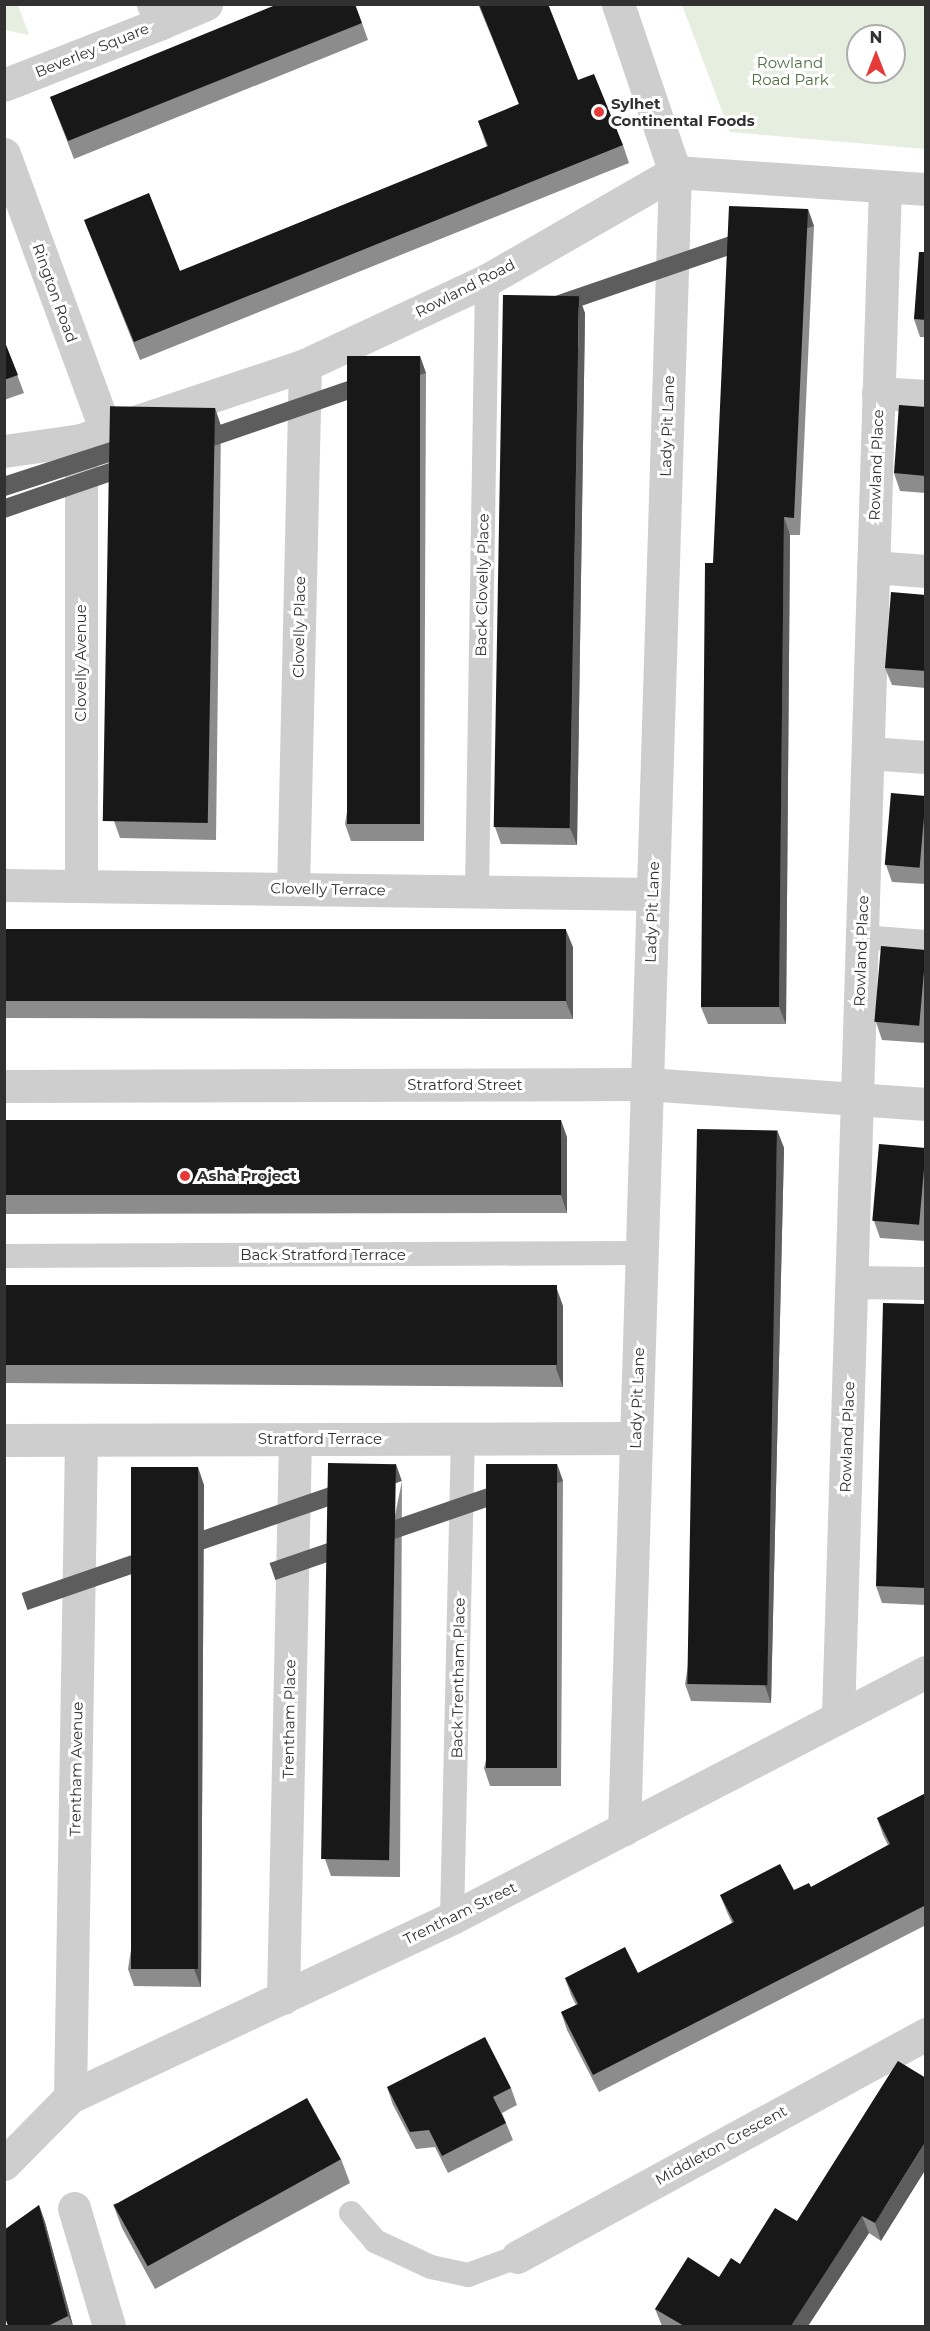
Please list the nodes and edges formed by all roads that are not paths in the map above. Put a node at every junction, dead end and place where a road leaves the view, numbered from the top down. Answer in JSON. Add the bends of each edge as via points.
{"nodes":[{"id":1,"x":206,"y":4,"type":"edge"},
{"id":2,"x":618,"y":4,"type":"edge"},
{"id":3,"x":157,"y":14,"type":"edge"},
{"id":4,"x":4,"y":85,"type":"edge"},
{"id":5,"x":4,"y":154,"type":"edge"},
{"id":6,"x":675,"y":172,"type":"junction"},
{"id":7,"x":885,"y":187,"type":"junction"},
{"id":8,"x":926,"y":189,"type":"edge"},
{"id":9,"x":487,"y":280,"type":"junction"},
{"id":10,"x":305,"y":364,"type":"junction"},
{"id":11,"x":878,"y":393,"type":"junction"},
{"id":12,"x":926,"y":396,"type":"edge"},
{"id":13,"x":93,"y":436,"type":"junction"},
{"id":14,"x":4,"y":451,"type":"edge"},
{"id":15,"x":873,"y":567,"type":"junction"},
{"id":16,"x":926,"y":571,"type":"edge"},
{"id":17,"x":868,"y":753,"type":"junction"},
{"id":18,"x":926,"y":757,"type":"edge"},
{"id":19,"x":4,"y":885,"type":"edge"},
{"id":20,"x":81,"y":886,"type":"junction"},
{"id":21,"x":292,"y":889,"type":"junction"},
{"id":22,"x":477,"y":891,"type":"junction"},
{"id":23,"x":652,"y":894,"type":"junction"},
{"id":24,"x":862,"y":937,"type":"junction"},
{"id":25,"x":926,"y":942,"type":"edge"},
{"id":26,"x":647,"y":1084,"type":"junction"},
{"id":27,"x":4,"y":1086,"type":"edge"},
{"id":28,"x":857,"y":1099,"type":"junction"},
{"id":29,"x":926,"y":1104,"type":"edge"},
{"id":30,"x":642,"y":1253,"type":"junction"},
{"id":31,"x":4,"y":1256,"type":"edge"},
{"id":32,"x":852,"y":1282,"type":"junction"},
{"id":33,"x":926,"y":1283,"type":"edge"},
{"id":34,"x":464,"y":1438,"type":"junction"},
{"id":35,"x":636,"y":1438,"type":"junction"},
{"id":36,"x":295,"y":1439,"type":"junction"},
{"id":37,"x":4,"y":1440,"type":"edge"},
{"id":38,"x":81,"y":1440,"type":"junction"},
{"id":39,"x":926,"y":1672,"type":"edge"},
{"id":40,"x":838,"y":1716,"type":"junction"},
{"id":41,"x":624,"y":1829,"type":"junction"},
{"id":42,"x":452,"y":1918,"type":"junction"},
{"id":43,"x":283,"y":1998,"type":"junction"},
{"id":44,"x":926,"y":2034,"type":"edge"},
{"id":45,"x":70,"y":2097,"type":"junction"},
{"id":46,"x":4,"y":2164,"type":"edge"},
{"id":47,"x":74,"y":2208,"type":"dead end"},
{"id":48,"x":351,"y":2213,"type":"dead end"},
{"id":49,"x":517,"y":2257,"type":"joint"},
{"id":50,"x":109,"y":2326,"type":"edge"}],
"edges":[{"from":1,"to":3,"type":"street","name":"Beverley Square"},
{"from":2,"to":6,"type":"street","name":"Lady Pit Lane"},
{"from":3,"to":4,"type":"street","name":"Beverley Square"},
{"from":5,"to":13,"type":"street","name":"Rington Road"},
{"from":6,"to":7,"type":"street"},
{"from":6,"to":9,"type":"street","name":"Rowland Road"},
{"from":6,"to":23,"type":"street","name":"Lady Pit Lane"},
{"from":7,"to":8,"type":"street"},
{"from":7,"to":11,"type":"street","name":"Rowland Place"},
{"from":9,"to":10,"type":"street","name":"Rowland Road"},
{"from":9,"to":22,"type":"lane","name":"Back Clovelly Place"},
{"from":10,"to":13,"type":"street","name":"Rowland Road"},
{"from":10,"to":21,"type":"street","name":"Clovelly Place"},
{"from":11,"to":12,"type":"street"},
{"from":11,"to":15,"type":"street","name":"Rowland Place"},
{"from":13,"to":14,"type":"street","name":"Rowland Road"},
{"from":13,"to":20,"type":"street","name":"Clovelly Avenue"},
{"from":15,"to":16,"type":"street"},
{"from":15,"to":17,"type":"street","name":"Rowland Place"},
{"from":17,"to":18,"type":"street"},
{"from":17,"to":24,"type":"street","name":"Rowland Place"},
{"from":19,"to":20,"type":"street","name":"Clovelly Terrace"},
{"from":20,"to":21,"type":"street","name":"Clovelly Terrace"},
{"from":21,"to":22,"type":"street","name":"Clovelly Terrace"},
{"from":22,"to":23,"type":"street","name":"Clovelly Terrace"},
{"from":23,"to":26,"type":"street","name":"Lady Pit Lane"},
{"from":24,"to":25,"type":"lane"},
{"from":24,"to":28,"type":"street","name":"Rowland Place"},
{"from":26,"to":27,"type":"street","name":"Stratford Street"},
{"from":26,"to":28,"type":"street","name":"Stratford Street"},
{"from":26,"to":30,"type":"street","name":"Lady Pit Lane"},
{"from":28,"to":29,"type":"street","name":"Stratford Street"},
{"from":28,"to":32,"type":"street","name":"Rowland Place"},
{"from":30,"to":31,"type":"lane","name":"Back Stratford Terrace"},
{"from":30,"to":35,"type":"street","name":"Lady Pit Lane"},
{"from":32,"to":33,"type":"street"},
{"from":32,"to":40,"type":"street","name":"Rowland Place"},
{"from":34,"to":35,"type":"street","name":"Stratford Terrace"},
{"from":34,"to":36,"type":"street","name":"Stratford Terrace"},
{"from":34,"to":42,"type":"lane","name":"Back Trentham Place"},
{"from":35,"to":41,"type":"street","name":"Lady Pit Lane"},
{"from":36,"to":38,"type":"street","name":"Stratford Terrace"},
{"from":36,"to":43,"type":"street","name":"Trentham Place"},
{"from":37,"to":38,"type":"street","name":"Stratford Terrace"},
{"from":38,"to":45,"type":"street","name":"Trentham Avenue"},
{"from":39,"to":40,"type":"street","name":"Trentham Street"},
{"from":40,"to":41,"type":"street","name":"Trentham Street"},
{"from":41,"to":42,"type":"street","name":"Trentham Street"},
{"from":42,"to":43,"type":"street","name":"Trentham Street"},
{"from":43,"to":45,"type":"street","name":"Trentham Street"},
{"from":44,"to":49,"type":"street","name":"Middleton Crescent"},
{"from":45,"to":46,"type":"street","name":"Trentham Street"},
{"from":47,"to":50,"type":"street"},
{"from":48,"to":49,"type":"lane","via":[[375,2241],[431,2267],[468,2275]]}]}
